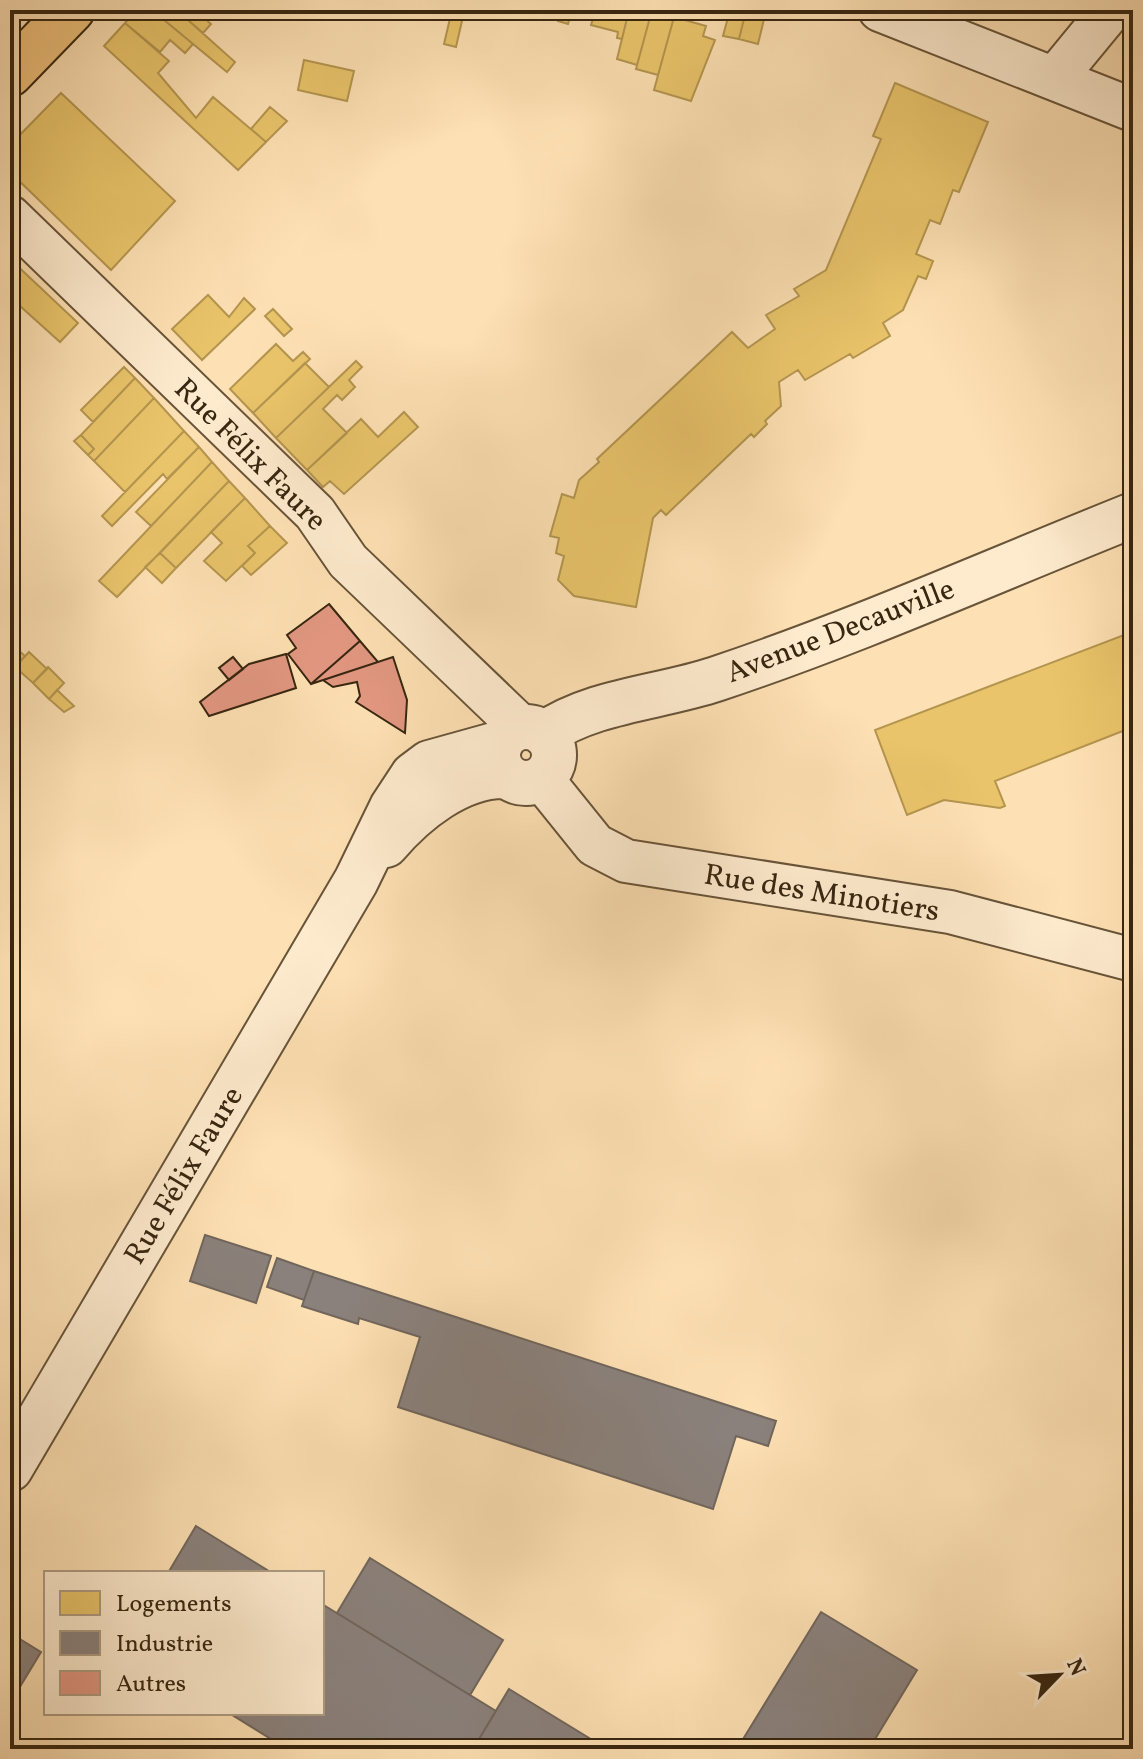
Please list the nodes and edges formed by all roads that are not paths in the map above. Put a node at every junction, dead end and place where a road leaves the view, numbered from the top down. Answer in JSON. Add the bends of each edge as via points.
{"nodes":[{"id":1,"x":72,"y":10,"type":"edge"},
{"id":2,"x":880,"y":10,"type":"edge"},
{"id":3,"x":1111,"y":10,"type":"edge"},
{"id":4,"x":10,"y":74,"type":"edge"},
{"id":5,"x":1055,"y":78,"type":"junction"},
{"id":6,"x":1133,"y":110,"type":"edge"},
{"id":7,"x":10,"y":217,"type":"edge"},
{"id":8,"x":1133,"y":515,"type":"edge"},
{"id":9,"x":523,"y":752,"type":"junction"},
{"id":10,"x":1133,"y":960,"type":"edge"},
{"id":11,"x":10,"y":1469,"type":"edge"}],
"edges":[{"from":1,"to":4,"type":"main road"},
{"from":2,"to":5,"type":"street"},
{"from":3,"to":5,"type":"street"},
{"from":5,"to":6,"type":"street"},
{"from":7,"to":9,"type":"street","name":"Rue Félix Faure","via":[[315,513],[348,561]]},
{"from":8,"to":9,"type":"street","name":"Avenue Decauville","via":[[717,679],[563,722]]},
{"from":9,"to":10,"type":"street","name":"Rue des Minotiers","via":[[595,845],[626,861],[950,912]]},
{"from":9,"to":11,"type":"street","name":"Rue Félix Faure","via":[[431,803],[399,830],[356,881]]}]}
